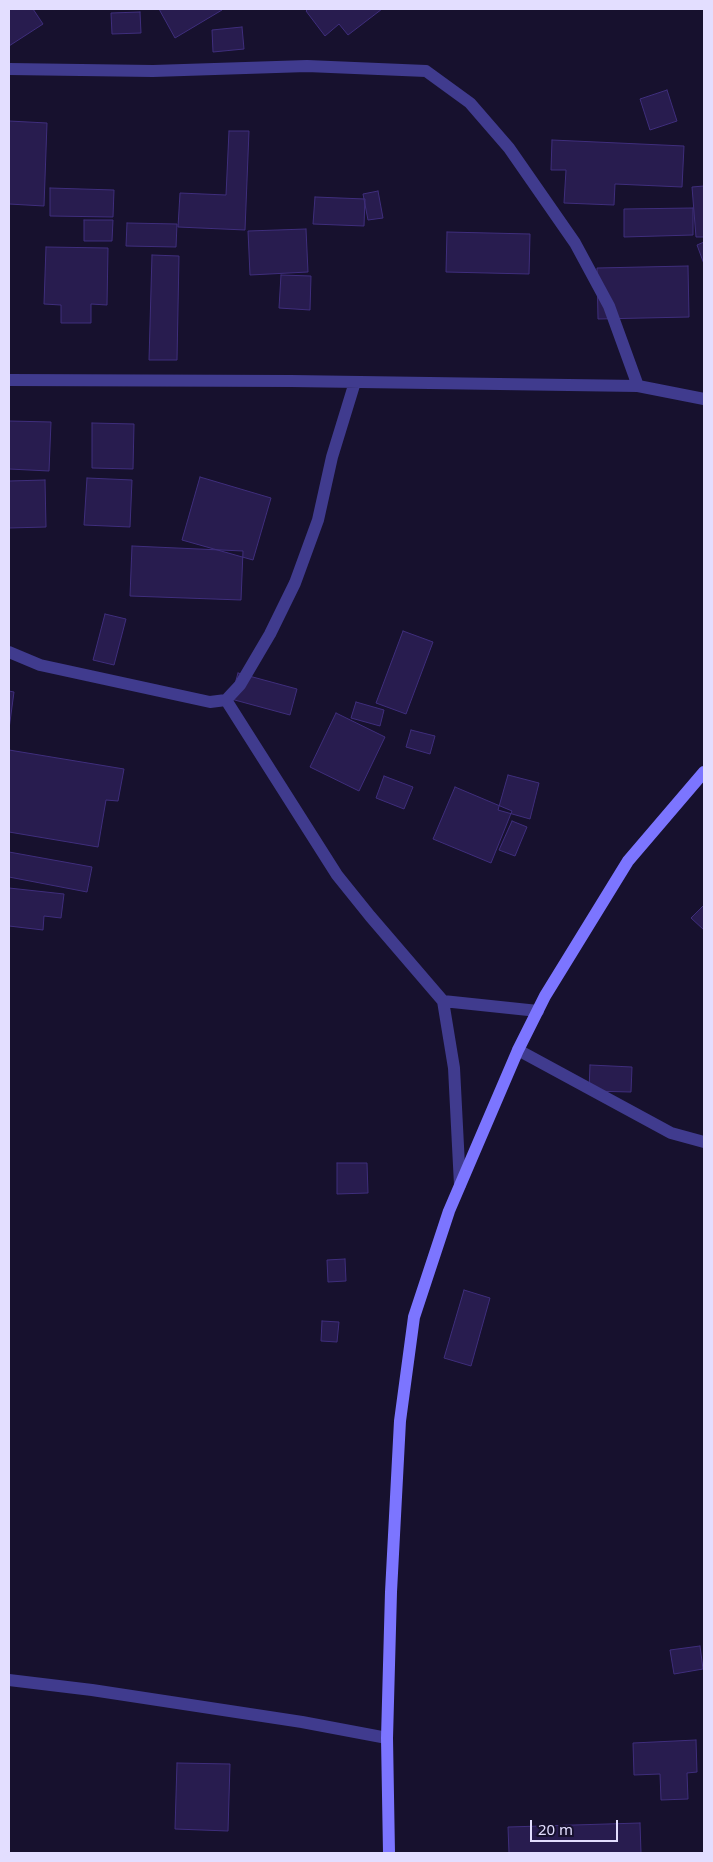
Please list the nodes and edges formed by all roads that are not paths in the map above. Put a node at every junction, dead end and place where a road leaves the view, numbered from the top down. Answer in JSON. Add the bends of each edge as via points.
{"nodes":[{"id":1,"x":9,"y":69,"type":"edge"},
{"id":2,"x":9,"y":380,"type":"edge"},
{"id":3,"x":355,"y":382,"type":"junction"},
{"id":4,"x":638,"y":386,"type":"junction"},
{"id":5,"x":704,"y":399,"type":"edge"},
{"id":6,"x":9,"y":652,"type":"edge"},
{"id":7,"x":226,"y":700,"type":"junction"},
{"id":8,"x":704,"y":772,"type":"edge"},
{"id":9,"x":442,"y":1001,"type":"junction"},
{"id":10,"x":538,"y":1011,"type":"junction"},
{"id":11,"x":518,"y":1050,"type":"junction"},
{"id":12,"x":704,"y":1142,"type":"edge"},
{"id":13,"x":460,"y":1185,"type":"junction"},
{"id":14,"x":9,"y":1680,"type":"edge"},
{"id":15,"x":387,"y":1738,"type":"junction"},
{"id":16,"x":389,"y":1853,"type":"edge"}],
"edges":[{"from":1,"to":4,"type":"street","via":[[153,71],[307,66],[426,71],[470,103],[509,148],[575,244],[609,306]]},
{"from":2,"to":3,"type":"street"},
{"from":3,"to":4,"type":"street"},
{"from":3,"to":7,"type":"street","via":[[332,457],[318,520],[296,583],[240,685]]},
{"from":4,"to":5,"type":"street"},
{"from":6,"to":7,"type":"street","via":[[49,667],[210,702]]},
{"from":7,"to":9,"type":"street","via":[[337,875]]},
{"from":8,"to":10,"type":"main road","via":[[628,861]]},
{"from":9,"to":10,"type":"street"},
{"from":9,"to":13,"type":"street","via":[[454,1068]]},
{"from":10,"to":11,"type":"main road"},
{"from":11,"to":12,"type":"street","via":[[671,1133]]},
{"from":11,"to":13,"type":"main road"},
{"from":13,"to":15,"type":"main road","via":[[414,1317],[400,1421]]},
{"from":14,"to":15,"type":"street","via":[[302,1722]]},
{"from":15,"to":16,"type":"main road"}]}
